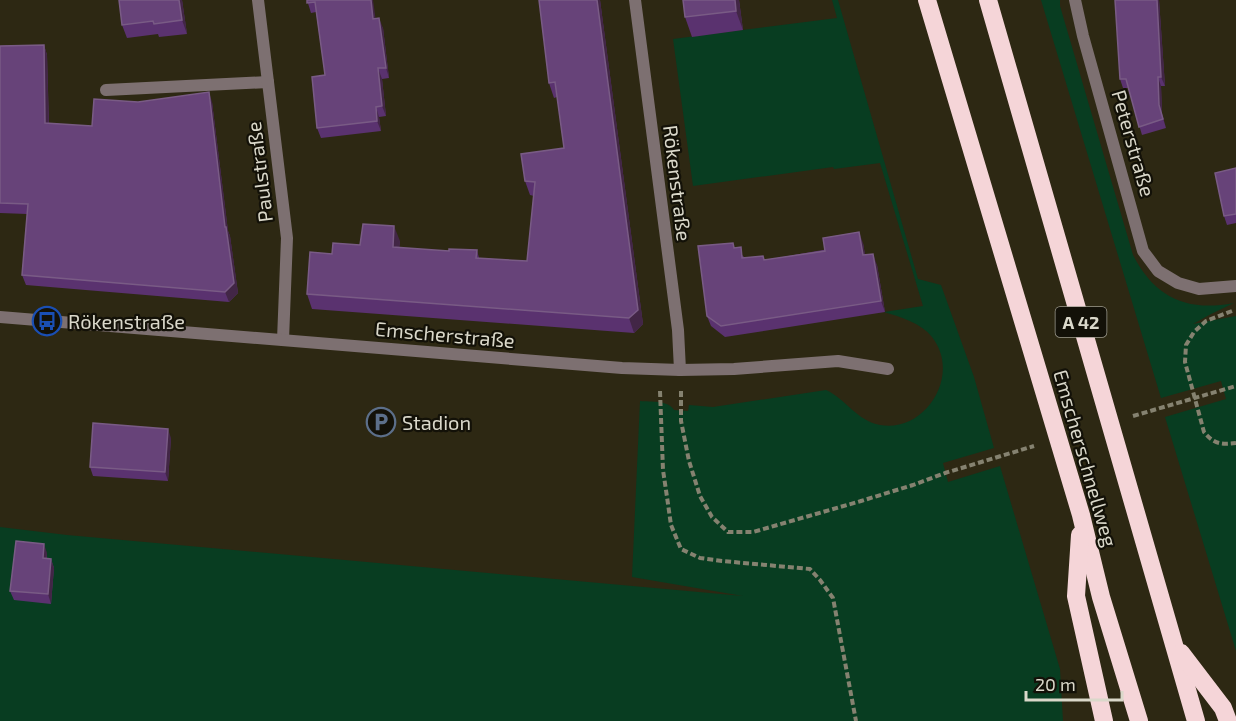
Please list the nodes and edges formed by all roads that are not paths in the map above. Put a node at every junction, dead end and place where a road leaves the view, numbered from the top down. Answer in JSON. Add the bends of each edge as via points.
{"nodes":[{"id":1,"x":258,"y":0,"type":"edge"},
{"id":2,"x":635,"y":0,"type":"edge"},
{"id":3,"x":927,"y":0,"type":"edge"},
{"id":4,"x":988,"y":0,"type":"edge"},
{"id":5,"x":1075,"y":0,"type":"edge"},
{"id":6,"x":268,"y":82,"type":"junction"},
{"id":7,"x":106,"y":90,"type":"dead end"},
{"id":8,"x":1236,"y":286,"type":"edge"},
{"id":9,"x":0,"y":317,"type":"edge"},
{"id":10,"x":283,"y":340,"type":"junction"},
{"id":11,"x":888,"y":369,"type":"dead end"},
{"id":12,"x":680,"y":370,"type":"junction"},
{"id":13,"x":1081,"y":515,"type":"junction"},
{"id":14,"x":1174,"y":644,"type":"junction"},
{"id":15,"x":1104,"y":721,"type":"edge"},
{"id":16,"x":1139,"y":721,"type":"edge"},
{"id":17,"x":1197,"y":721,"type":"edge"},
{"id":18,"x":1228,"y":721,"type":"edge"}],
"edges":[{"from":1,"to":6,"type":"street","name":"Paulstraße"},
{"from":2,"to":12,"type":"street","name":"Rökenstraße"},
{"from":3,"to":13,"type":"highway","name":"Emscherschnellweg","number":"A 42"},
{"from":4,"to":14,"type":"highway","name":"Emscherschnellweg","number":"A 42"},
{"from":5,"to":8,"type":"street","name":"Peterstraße","via":[[1143,251],[1158,271],[1178,283],[1199,289]]},
{"from":6,"to":7,"type":"street"},
{"from":6,"to":10,"type":"street","name":"Paulstraße","via":[[287,238]]},
{"from":9,"to":10,"type":"street","name":"Emscherstraße"},
{"from":10,"to":12,"type":"street","name":"Emscherstraße"},
{"from":11,"to":12,"type":"street","name":"Emscherstraße","via":[[838,361]]},
{"from":13,"to":15,"type":"highway","via":[[1076,596]]},
{"from":13,"to":16,"type":"highway","name":"Emscherschnellweg","number":"A 42"},
{"from":14,"to":17,"type":"highway","name":"Emscherschnellweg","number":"A 42"},
{"from":14,"to":18,"type":"highway","via":[[1223,708]]}]}
